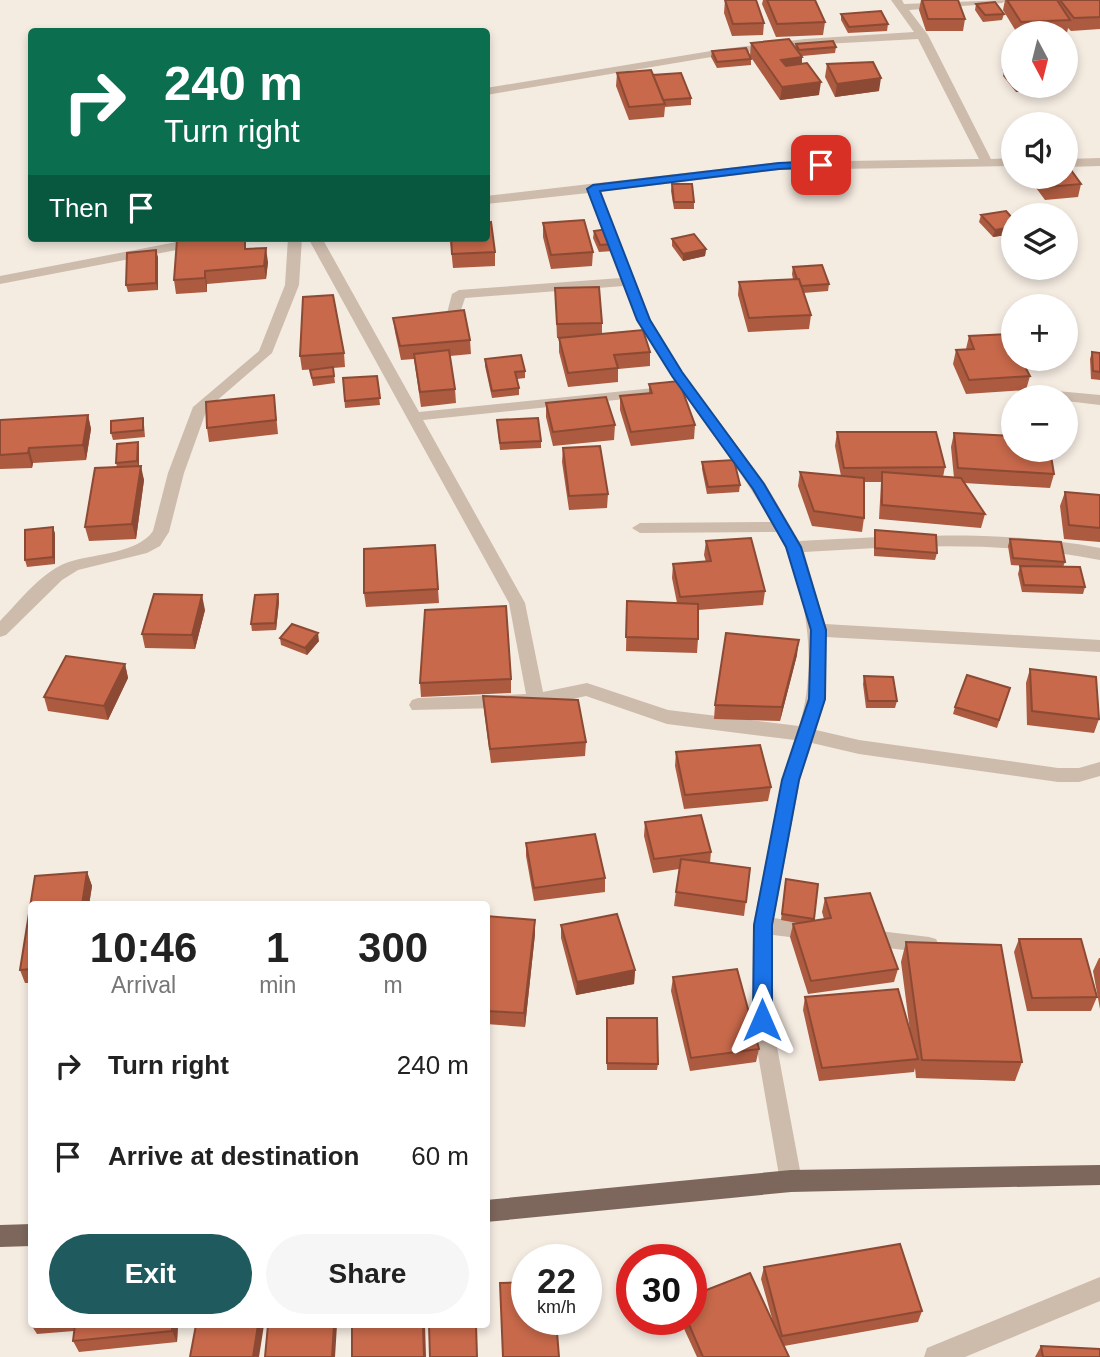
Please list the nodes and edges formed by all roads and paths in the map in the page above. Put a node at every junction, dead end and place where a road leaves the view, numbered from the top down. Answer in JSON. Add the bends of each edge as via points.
{"nodes":[{"id":1,"x":1002,"y":0,"type":"edge"},
{"id":2,"x":898,"y":4,"type":"edge"},
{"id":3,"x":922,"y":35,"type":"junction"},
{"id":4,"x":490,"y":91,"type":"edge"},
{"id":5,"x":987,"y":162,"type":"junction"},
{"id":6,"x":1001,"y":162,"type":"edge"},
{"id":7,"x":1100,"y":162,"type":"edge"},
{"id":8,"x":1078,"y":163,"type":"edge"},
{"id":9,"x":593,"y":189,"type":"junction"},
{"id":10,"x":490,"y":200,"type":"edge"},
{"id":11,"x":197,"y":242,"type":"edge"},
{"id":12,"x":295,"y":242,"type":"edge"},
{"id":13,"x":317,"y":242,"type":"edge"},
{"id":14,"x":0,"y":280,"type":"edge"},
{"id":15,"x":629,"y":282,"type":"junction"},
{"id":16,"x":454,"y":313,"type":"edge"},
{"id":17,"x":690,"y":388,"type":"junction"},
{"id":18,"x":1078,"y":398,"type":"edge"},
{"id":19,"x":1100,"y":400,"type":"edge"},
{"id":20,"x":412,"y":418,"type":"junction"},
{"id":21,"x":782,"y":527,"type":"junction"},
{"id":22,"x":640,"y":528,"type":"dead end"},
{"id":23,"x":794,"y":547,"type":"junction"},
{"id":24,"x":1100,"y":555,"type":"edge"},
{"id":25,"x":818,"y":630,"type":"junction"},
{"id":26,"x":0,"y":631,"type":"edge"},
{"id":27,"x":1100,"y":646,"type":"edge"},
{"id":28,"x":536,"y":700,"type":"junction"},
{"id":29,"x":418,"y":705,"type":"dead end"},
{"id":30,"x":805,"y":734,"type":"junction"},
{"id":31,"x":1100,"y":769,"type":"edge"},
{"id":32,"x":763,"y":925,"type":"junction"},
{"id":33,"x":952,"y":948,"type":"edge"},
{"id":34,"x":1100,"y":1175,"type":"edge"},
{"id":35,"x":790,"y":1181,"type":"junction"},
{"id":36,"x":490,"y":1211,"type":"edge"},
{"id":37,"x":28,"y":1234,"type":"edge"},
{"id":38,"x":0,"y":1236,"type":"edge"},
{"id":39,"x":1100,"y":1289,"type":"edge"},
{"id":40,"x":936,"y":1357,"type":"edge"}],
"edges":[{"from":1,"to":2,"type":"street"},
{"from":2,"to":3,"type":"street"},
{"from":3,"to":4,"type":"street","via":[[723,52]]},
{"from":3,"to":5,"type":"street"},
{"from":5,"to":6,"type":"street"},
{"from":5,"to":9,"type":"street","via":[[779,166]]},
{"from":7,"to":8,"type":"street"},
{"from":9,"to":10,"type":"street"},
{"from":9,"to":15,"type":"street"},
{"from":11,"to":14,"type":"street"},
{"from":12,"to":26,"type":"street","via":[[292,285],[265,353],[200,407],[154,542],[141,550],[73,566],[56,576]]},
{"from":13,"to":20,"type":"street"},
{"from":15,"to":16,"type":"street","via":[[459,294]]},
{"from":15,"to":17,"type":"street","via":[[644,320]]},
{"from":17,"to":20,"type":"street"},
{"from":17,"to":21,"type":"street"},
{"from":18,"to":19,"type":"street"},
{"from":20,"to":28,"type":"street","via":[[517,603]]},
{"from":21,"to":22,"type":"street"},
{"from":21,"to":23,"type":"street"},
{"from":23,"to":24,"type":"street","via":[[979,538]]},
{"from":23,"to":25,"type":"street"},
{"from":25,"to":27,"type":"street"},
{"from":25,"to":30,"type":"street","via":[[817,699]]},
{"from":28,"to":29,"type":"street"},
{"from":28,"to":30,"type":"street","via":[[587,689],[667,717]]},
{"from":30,"to":31,"type":"street","via":[[859,747],[1069,776]]},
{"from":30,"to":32,"type":"street","via":[[791,780]]},
{"from":32,"to":33,"type":"street"},
{"from":32,"to":35,"type":"street","via":[[762,1020]]},
{"from":34,"to":35,"type":"main road"},
{"from":35,"to":36,"type":"main road"},
{"from":37,"to":38,"type":"main road"},
{"from":39,"to":40,"type":"street"}]}
